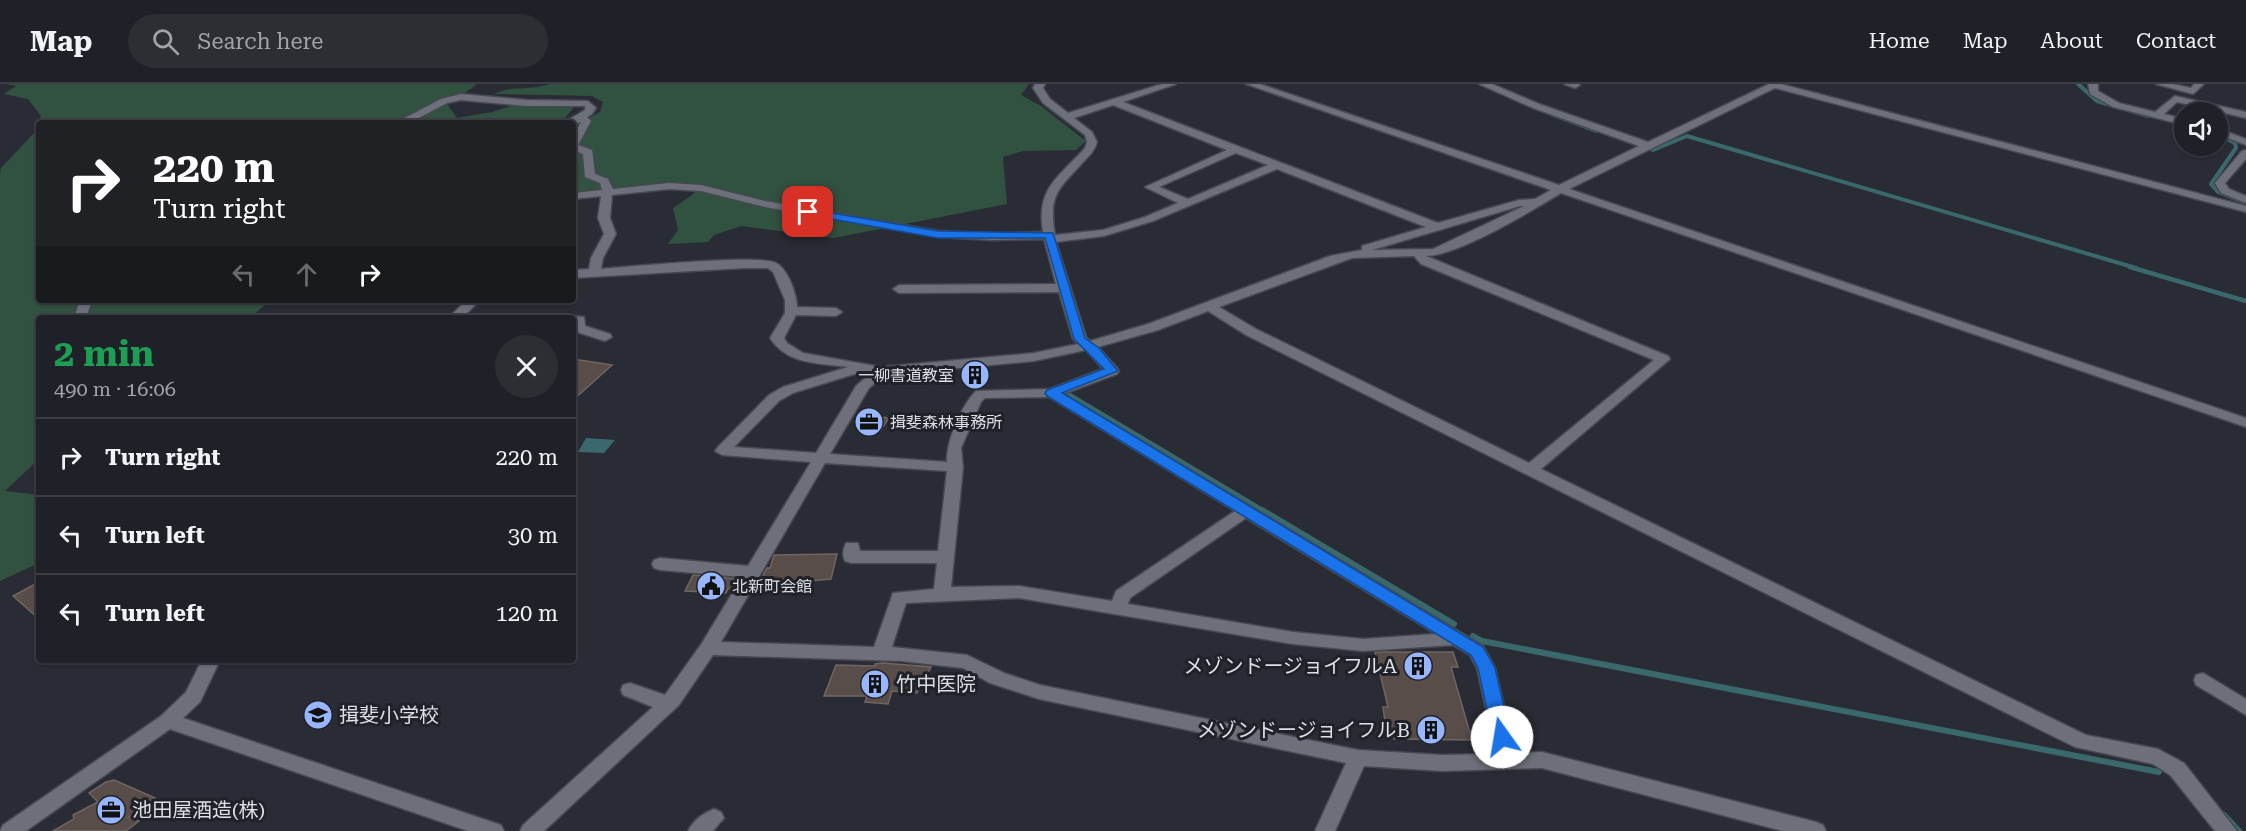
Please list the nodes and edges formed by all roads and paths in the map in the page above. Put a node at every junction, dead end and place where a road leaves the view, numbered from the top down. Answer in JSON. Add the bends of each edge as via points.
{"nodes":[{"id":1,"x":1040,"y":84,"type":"edge"},
{"id":2,"x":1171,"y":84,"type":"edge"},
{"id":3,"x":1251,"y":84,"type":"edge"},
{"id":4,"x":1569,"y":84,"type":"edge"},
{"id":5,"x":2093,"y":84,"type":"edge"},
{"id":6,"x":2161,"y":84,"type":"edge"},
{"id":7,"x":2199,"y":84,"type":"edge"},
{"id":8,"x":1490,"y":85,"type":"edge"},
{"id":9,"x":1575,"y":85,"type":"edge"},
{"id":10,"x":1774,"y":85,"type":"edge"},
{"id":11,"x":1116,"y":103,"type":"junction"},
{"id":12,"x":2157,"y":115,"type":"junction"},
{"id":13,"x":2246,"y":115,"type":"edge"},
{"id":14,"x":580,"y":117,"type":"junction"},
{"id":15,"x":1066,"y":117,"type":"junction"},
{"id":16,"x":2174,"y":119,"type":"edge"},
{"id":17,"x":408,"y":120,"type":"edge"},
{"id":18,"x":574,"y":120,"type":"edge"},
{"id":19,"x":2228,"y":135,"type":"edge"},
{"id":20,"x":576,"y":141,"type":"edge"},
{"id":21,"x":2246,"y":142,"type":"edge"},
{"id":22,"x":1647,"y":145,"type":"junction"},
{"id":23,"x":576,"y":148,"type":"edge"},
{"id":24,"x":1237,"y":149,"type":"junction"},
{"id":25,"x":2246,"y":153,"type":"edge"},
{"id":26,"x":1277,"y":165,"type":"junction"},
{"id":27,"x":1560,"y":188,"type":"junction"},
{"id":28,"x":606,"y":193,"type":"junction"},
{"id":29,"x":576,"y":196,"type":"edge"},
{"id":30,"x":2246,"y":200,"type":"edge"},
{"id":31,"x":1538,"y":202,"type":"junction"},
{"id":32,"x":1190,"y":203,"type":"junction"},
{"id":33,"x":2246,"y":209,"type":"edge"},
{"id":34,"x":1437,"y":227,"type":"junction"},
{"id":35,"x":1050,"y":237,"type":"junction"},
{"id":36,"x":1352,"y":254,"type":"junction"},
{"id":37,"x":1418,"y":254,"type":"dead end"},
{"id":38,"x":594,"y":273,"type":"junction"},
{"id":39,"x":576,"y":274,"type":"edge"},
{"id":40,"x":988,"y":276,"type":"dead end"},
{"id":41,"x":1064,"y":288,"type":"junction"},
{"id":42,"x":899,"y":289,"type":"dead end"},
{"id":43,"x":987,"y":290,"type":"junction"},
{"id":44,"x":471,"y":303,"type":"edge"},
{"id":45,"x":1211,"y":307,"type":"junction"},
{"id":46,"x":792,"y":311,"type":"junction"},
{"id":47,"x":836,"y":312,"type":"dead end"},
{"id":48,"x":457,"y":315,"type":"edge"},
{"id":49,"x":576,"y":320,"type":"edge"},
{"id":50,"x":605,"y":337,"type":"dead end"},
{"id":51,"x":1087,"y":346,"type":"junction"},
{"id":52,"x":873,"y":369,"type":"junction"},
{"id":53,"x":1052,"y":393,"type":"junction"},
{"id":54,"x":2246,"y":423,"type":"edge"},
{"id":55,"x":821,"y":458,"type":"junction"},
{"id":56,"x":955,"y":467,"type":"junction"},
{"id":57,"x":1531,"y":469,"type":"junction"},
{"id":58,"x":1246,"y":510,"type":"junction"},
{"id":59,"x":852,"y":548,"type":"dead end"},
{"id":60,"x":946,"y":557,"type":"junction"},
{"id":61,"x":660,"y":564,"type":"dead end"},
{"id":62,"x":754,"y":572,"type":"junction"},
{"id":63,"x":952,"y":594,"type":"junction"},
{"id":64,"x":1118,"y":609,"type":"junction"},
{"id":65,"x":1456,"y":637,"type":"junction"},
{"id":66,"x":708,"y":648,"type":"junction"},
{"id":67,"x":881,"y":653,"type":"junction"},
{"id":68,"x":210,"y":663,"type":"edge"},
{"id":69,"x":2203,"y":680,"type":"dead end"},
{"id":70,"x":630,"y":690,"type":"dead end"},
{"id":71,"x":667,"y":705,"type":"junction"},
{"id":72,"x":2246,"y":708,"type":"edge"},
{"id":73,"x":168,"y":721,"type":"junction"},
{"id":74,"x":1358,"y":758,"type":"junction"},
{"id":75,"x":1508,"y":760,"type":"junction"},
{"id":76,"x":714,"y":818,"type":"dead end"},
{"id":77,"x":10,"y":831,"type":"edge"},
{"id":78,"x":494,"y":831,"type":"edge"},
{"id":79,"x":530,"y":831,"type":"edge"},
{"id":80,"x":698,"y":831,"type":"edge"},
{"id":81,"x":1325,"y":831,"type":"edge"},
{"id":82,"x":1816,"y":831,"type":"edge"},
{"id":83,"x":2227,"y":831,"type":"edge"}],
"edges":[{"from":1,"to":15,"type":"street","via":[[1038,88],[1046,101]]},
{"from":2,"to":11,"type":"street"},
{"from":3,"to":27,"type":"street"},
{"from":4,"to":9,"type":"street"},
{"from":5,"to":12,"type":"street","via":[[2093,92],[2105,101]]},
{"from":6,"to":7,"type":"street","via":[[2193,91]]},
{"from":8,"to":22,"type":"street","via":[[1536,106]]},
{"from":10,"to":22,"type":"street"},
{"from":10,"to":33,"type":"street"},
{"from":11,"to":15,"type":"street"},
{"from":11,"to":24,"type":"street"},
{"from":12,"to":13,"type":"street","via":[[2175,99]]},
{"from":12,"to":16,"type":"street"},
{"from":14,"to":17,"type":"street","via":[[589,112],[588,104],[461,97],[444,101]]},
{"from":14,"to":18,"type":"street"},
{"from":14,"to":20,"type":"street","via":[[586,121]]},
{"from":15,"to":35,"type":"street","via":[[1092,142],[1047,201]]},
{"from":19,"to":21,"type":"street"},
{"from":22,"to":27,"type":"street"},
{"from":23,"to":28,"type":"street","via":[[588,152],[589,175],[604,181]]},
{"from":24,"to":26,"type":"street"},
{"from":24,"to":32,"type":"street","via":[[1150,187]]},
{"from":25,"to":30,"type":"street","via":[[2220,183],[2225,191]]},
{"from":26,"to":32,"type":"street"},
{"from":26,"to":34,"type":"street"},
{"from":27,"to":31,"type":"street"},
{"from":27,"to":54,"type":"street"},
{"from":28,"to":29,"type":"street"},
{"from":28,"to":35,"type":"street","via":[[669,186],[701,188],[776,206],[938,234]]},
{"from":28,"to":38,"type":"street","via":[[604,218],[610,234]]},
{"from":31,"to":34,"type":"street","via":[[1520,203]]},
{"from":31,"to":36,"type":"street","via":[[1435,252]]},
{"from":32,"to":35,"type":"street","via":[[1104,233]]},
{"from":34,"to":36,"type":"street"},
{"from":35,"to":41,"type":"street"},
{"from":36,"to":45,"type":"street"},
{"from":37,"to":57,"type":"street","via":[[1425,261],[1663,359]]},
{"from":38,"to":39,"type":"street"},
{"from":38,"to":46,"type":"street","via":[[771,265],[778,270]]},
{"from":40,"to":43,"type":"street"},
{"from":41,"to":43,"type":"street"},
{"from":41,"to":51,"type":"street","via":[[1080,339]]},
{"from":42,"to":43,"type":"street"},
{"from":44,"to":48,"type":"street"},
{"from":45,"to":51,"type":"street"},
{"from":45,"to":57,"type":"street","via":[[1251,332]]},
{"from":46,"to":47,"type":"street"},
{"from":46,"to":52,"type":"street","via":[[777,338],[782,346],[799,356]]},
{"from":49,"to":50,"type":"street","via":[[579,328]]},
{"from":51,"to":52,"type":"street","via":[[1034,357]]},
{"from":51,"to":53,"type":"street","via":[[1112,371]]},
{"from":52,"to":55,"type":"street"},
{"from":52,"to":55,"type":"street","via":[[788,390],[774,398],[722,451]]},
{"from":53,"to":56,"type":"street","via":[[981,394],[954,448]]},
{"from":53,"to":58,"type":"street"},
{"from":55,"to":56,"type":"street"},
{"from":55,"to":62,"type":"street"},
{"from":56,"to":60,"type":"street"},
{"from":57,"to":83,"type":"street","via":[[2082,742],[2158,757],[2177,769]]},
{"from":58,"to":64,"type":"street","via":[[1122,595]]},
{"from":58,"to":65,"type":"street"},
{"from":59,"to":60,"type":"street","via":[[851,557]]},
{"from":60,"to":63,"type":"street","via":[[942,590]]},
{"from":61,"to":62,"type":"street"},
{"from":62,"to":66,"type":"street"},
{"from":63,"to":64,"type":"street","via":[[1019,592]]},
{"from":63,"to":67,"type":"street","via":[[899,597]]},
{"from":64,"to":65,"type":"street","via":[[1293,638],[1363,645]]},
{"from":65,"to":75,"type":"street","via":[[1477,651],[1486,668]]},
{"from":66,"to":67,"type":"street"},
{"from":66,"to":71,"type":"street"},
{"from":67,"to":74,"type":"street","via":[[967,662],[997,678],[1039,692]]},
{"from":68,"to":73,"type":"street","via":[[193,697]]},
{"from":69,"to":72,"type":"street"},
{"from":70,"to":71,"type":"street"},
{"from":71,"to":79,"type":"street"},
{"from":73,"to":77,"type":"street"},
{"from":73,"to":78,"type":"street"},
{"from":74,"to":75,"type":"street","via":[[1442,763]]},
{"from":74,"to":81,"type":"street"},
{"from":75,"to":82,"type":"street","via":[[1542,760]]},
{"from":76,"to":80,"type":"street"}]}
